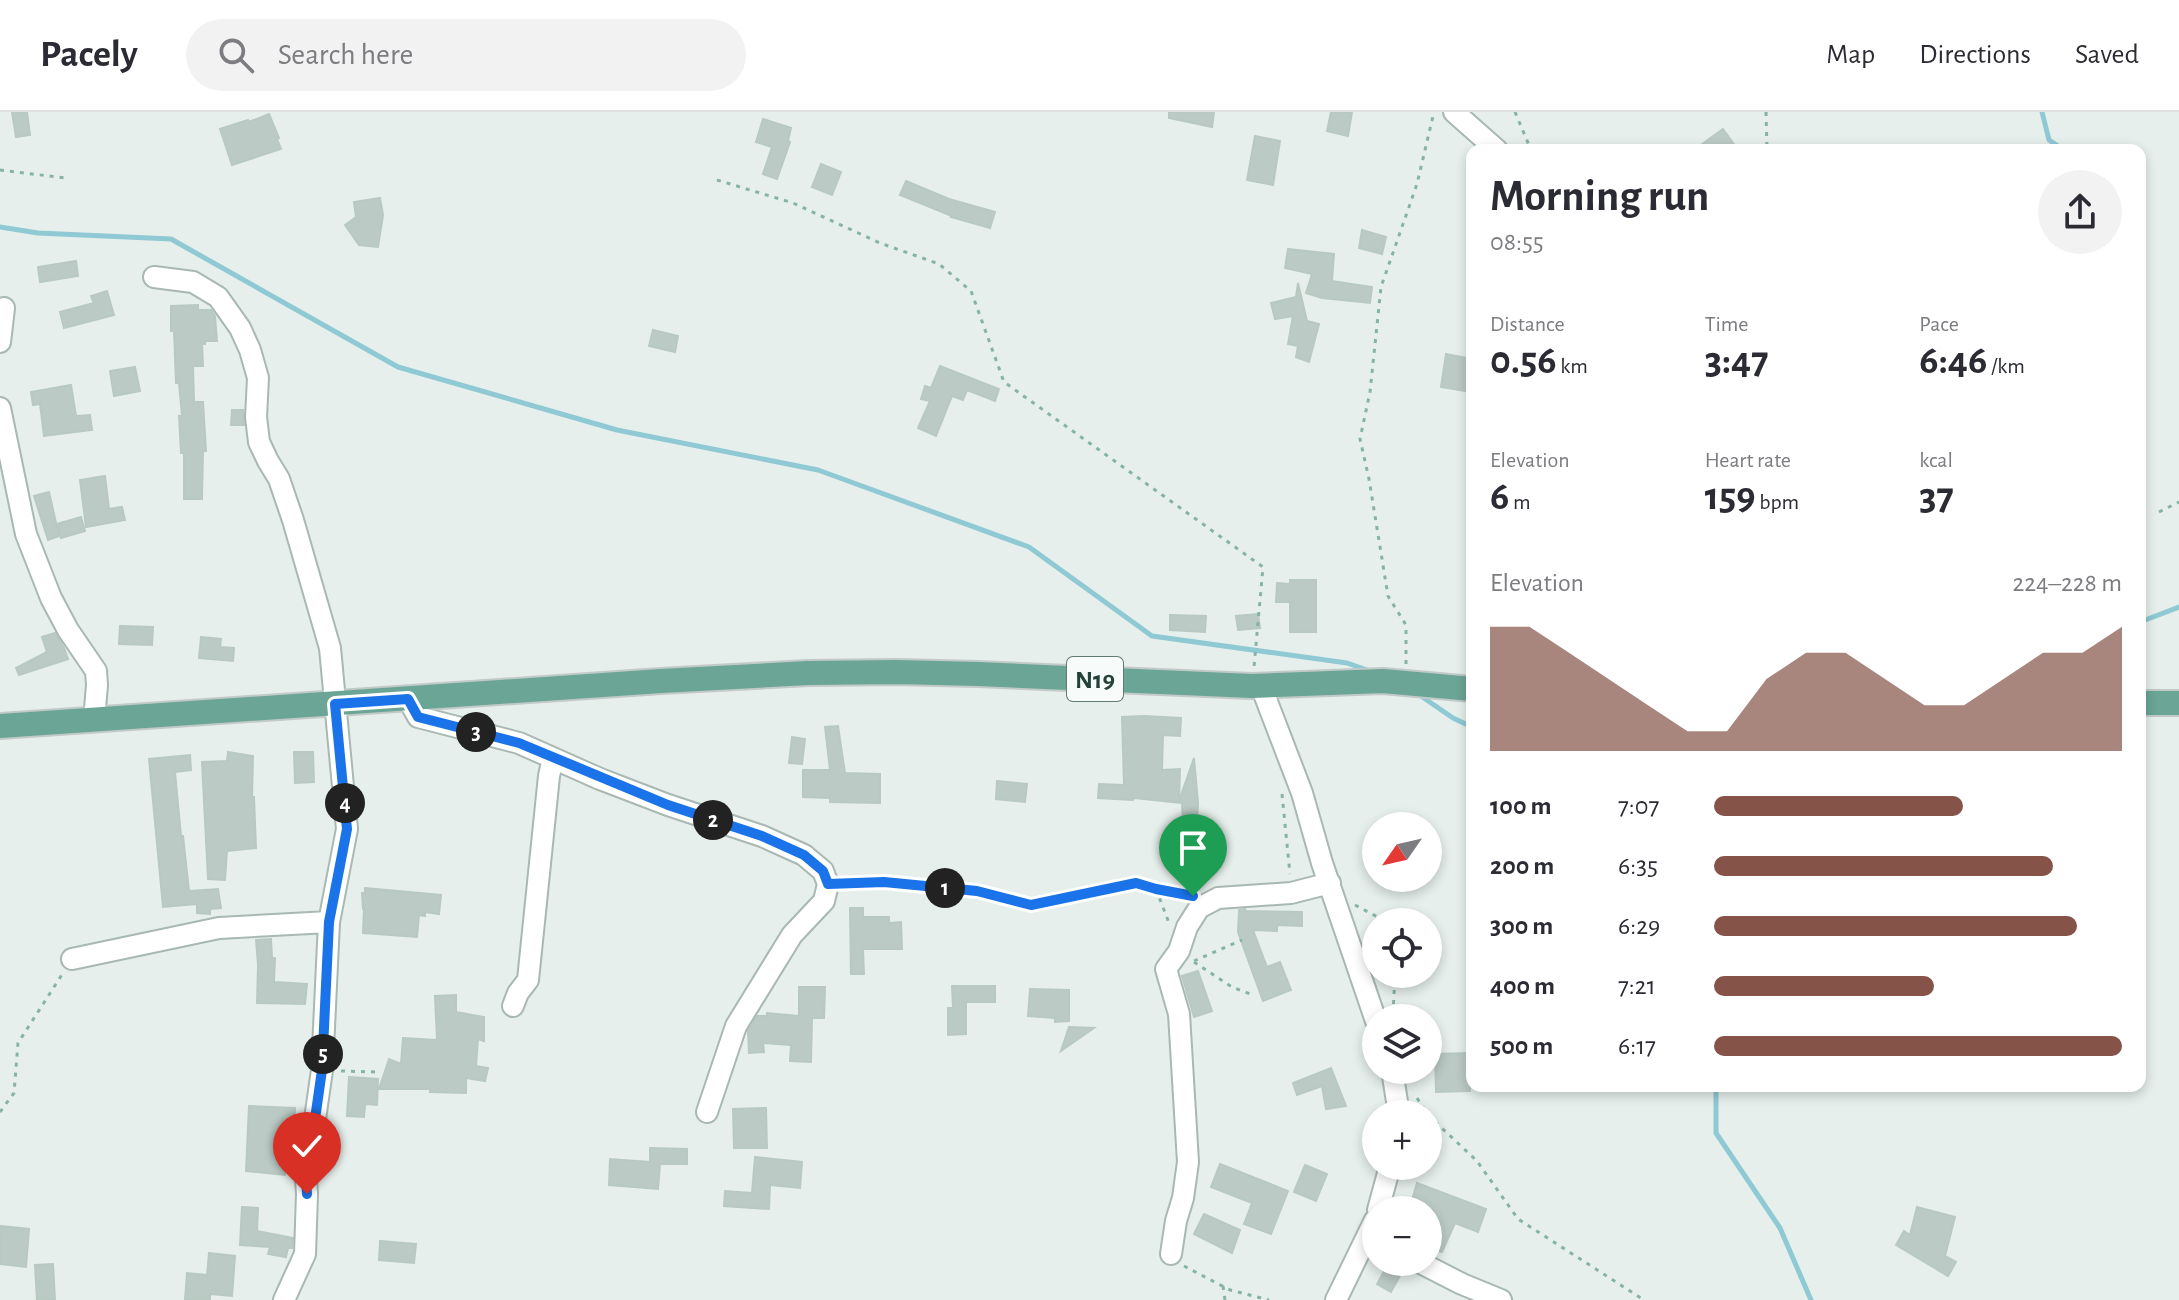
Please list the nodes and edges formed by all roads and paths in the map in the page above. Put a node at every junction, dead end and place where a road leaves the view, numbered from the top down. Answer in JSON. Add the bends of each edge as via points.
{"nodes":[{"id":1,"x":1434,"y":112,"type":"edge"},
{"id":2,"x":1454,"y":112,"type":"edge"},
{"id":3,"x":1515,"y":112,"type":"edge"},
{"id":4,"x":1766,"y":112,"type":"edge"},
{"id":5,"x":1490,"y":144,"type":"edge"},
{"id":6,"x":1528,"y":144,"type":"edge"},
{"id":7,"x":1767,"y":144,"type":"edge"},
{"id":8,"x":0,"y":170,"type":"edge"},
{"id":9,"x":65,"y":178,"type":"dead end"},
{"id":10,"x":717,"y":180,"type":"dead end"},
{"id":11,"x":154,"y":277,"type":"dead end"},
{"id":12,"x":4,"y":308,"type":"dead end"},
{"id":13,"x":0,"y":342,"type":"edge"},
{"id":14,"x":0,"y":408,"type":"edge"},
{"id":15,"x":2179,"y":502,"type":"edge"},
{"id":16,"x":2159,"y":512,"type":"dead end"},
{"id":17,"x":1406,"y":683,"type":"junction"},
{"id":18,"x":1256,"y":686,"type":"junction"},
{"id":19,"x":1466,"y":688,"type":"edge"},
{"id":20,"x":408,"y":699,"type":"junction"},
{"id":21,"x":2146,"y":703,"type":"edge"},
{"id":22,"x":2179,"y":703,"type":"edge"},
{"id":23,"x":335,"y":704,"type":"junction"},
{"id":24,"x":94,"y":720,"type":"junction"},
{"id":25,"x":0,"y":726,"type":"edge"},
{"id":26,"x":553,"y":758,"type":"junction"},
{"id":27,"x":1330,"y":883,"type":"junction"},
{"id":28,"x":828,"y":884,"type":"junction"},
{"id":29,"x":1218,"y":898,"type":"junction"},
{"id":30,"x":329,"y":922,"type":"junction"},
{"id":31,"x":1242,"y":940,"type":"dead end"},
{"id":32,"x":72,"y":959,"type":"joint"},
{"id":33,"x":1193,"y":962,"type":"dead end"},
{"id":34,"x":1370,"y":1004,"type":"edge"},
{"id":35,"x":513,"y":1006,"type":"dead end"},
{"id":36,"x":322,"y":1070,"type":"junction"},
{"id":37,"x":378,"y":1072,"type":"dead end"},
{"id":38,"x":1415,"y":1096,"type":"dead end"},
{"id":39,"x":0,"y":1112,"type":"edge"},
{"id":40,"x":707,"y":1112,"type":"dead end"},
{"id":41,"x":1362,"y":1246,"type":"edge"},
{"id":42,"x":1171,"y":1254,"type":"joint"},
{"id":43,"x":1442,"y":1274,"type":"edge"},
{"id":44,"x":1223,"y":1286,"type":"junction"},
{"id":45,"x":284,"y":1300,"type":"edge"},
{"id":46,"x":1225,"y":1300,"type":"edge"},
{"id":47,"x":1269,"y":1300,"type":"edge"},
{"id":48,"x":1336,"y":1300,"type":"edge"},
{"id":49,"x":1501,"y":1300,"type":"edge"},
{"id":50,"x":1644,"y":1300,"type":"edge"}],
"edges":[{"from":1,"to":17,"type":"path","via":[[1417,184],[1381,287],[1360,439],[1388,596],[1406,625]]},
{"from":2,"to":5,"type":"street"},
{"from":3,"to":6,"type":"path"},
{"from":4,"to":7,"type":"path"},
{"from":8,"to":9,"type":"path"},
{"from":10,"to":18,"type":"path","via":[[793,203],[939,264],[971,291],[1004,382],[1263,567]]},
{"from":11,"to":23,"type":"street","via":[[193,282],[218,297],[250,350],[258,378],[259,442],[279,479],[317,598],[330,648]]},
{"from":12,"to":13,"type":"street"},
{"from":14,"to":24,"type":"street","via":[[26,534],[51,598],[96,671]]},
{"from":15,"to":16,"type":"path"},
{"from":17,"to":18,"type":"main road","number":"N19"},
{"from":17,"to":19,"type":"main road","number":"N19"},
{"from":18,"to":20,"type":"main road","number":"N19","via":[[808,673]]},
{"from":18,"to":27,"type":"street","via":[[1302,793]]},
{"from":20,"to":23,"type":"main road","number":"N19"},
{"from":20,"to":26,"type":"street","via":[[418,717],[519,743]]},
{"from":21,"to":22,"type":"main road"},
{"from":23,"to":24,"type":"main road","number":"N19"},
{"from":23,"to":30,"type":"street","via":[[347,829]]},
{"from":24,"to":25,"type":"main road","number":"N19"},
{"from":26,"to":28,"type":"street","via":[[804,855],[823,871]]},
{"from":26,"to":35,"type":"street","via":[[528,980]]},
{"from":27,"to":29,"type":"street","via":[[1291,893]]},
{"from":27,"to":34,"type":"street"},
{"from":28,"to":29,"type":"path","via":[[884,882],[977,891],[1031,905],[1136,883]]},
{"from":28,"to":40,"type":"street","via":[[824,901],[792,935],[736,1026]]},
{"from":29,"to":42,"type":"street","via":[[1199,908],[1166,969],[1179,1014],[1188,1162]]},
{"from":30,"to":32,"type":"street","via":[[219,928]]},
{"from":30,"to":36,"type":"street"},
{"from":31,"to":33,"type":"path"},
{"from":32,"to":39,"type":"path","via":[[18,1043],[14,1093]]},
{"from":36,"to":37,"type":"path"},
{"from":36,"to":45,"type":"street","via":[[305,1165],[305,1254]]},
{"from":38,"to":50,"type":"path","via":[[1477,1161],[1518,1219]]},
{"from":41,"to":48,"type":"street"},
{"from":42,"to":44,"type":"path"},
{"from":43,"to":49,"type":"street"},
{"from":44,"to":46,"type":"path"},
{"from":44,"to":47,"type":"path"}]}
